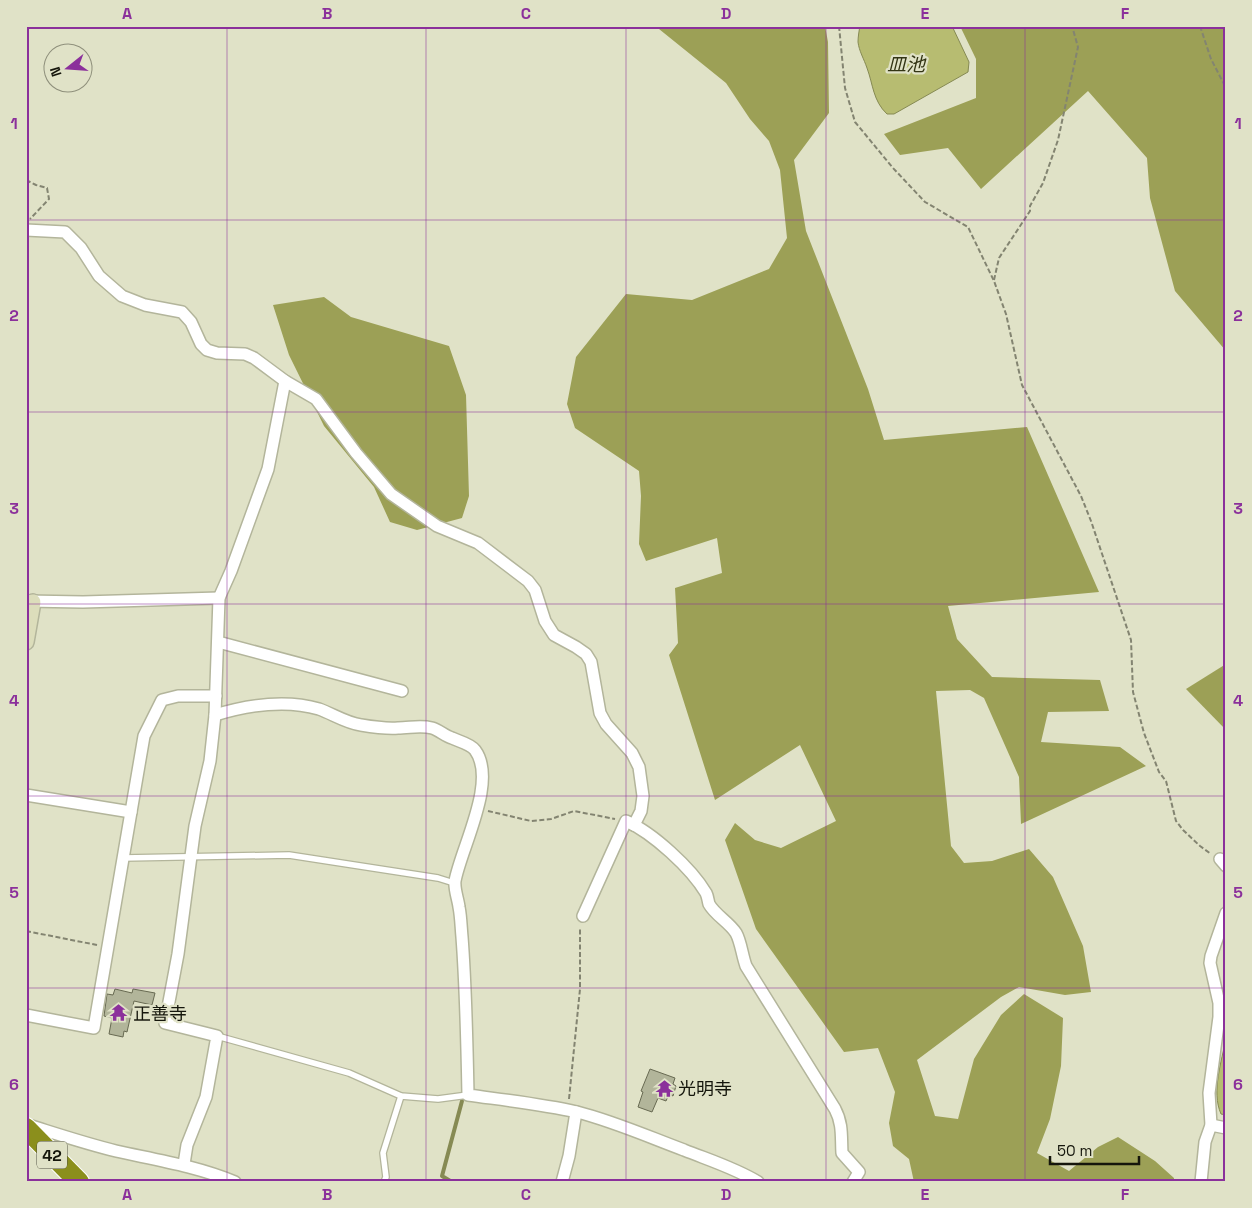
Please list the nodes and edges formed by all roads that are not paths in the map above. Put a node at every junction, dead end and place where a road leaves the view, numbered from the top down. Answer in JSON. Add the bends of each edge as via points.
{"nodes":[{"id":1,"x":26,"y":230,"type":"edge"},
{"id":2,"x":285,"y":381,"type":"junction"},
{"id":3,"x":220,"y":598,"type":"junction"},
{"id":4,"x":30,"y":602,"type":"edge"},
{"id":5,"x":26,"y":642,"type":"edge"},
{"id":6,"x":218,"y":642,"type":"junction"},
{"id":7,"x":402,"y":690,"type":"dead end"},
{"id":8,"x":216,"y":696,"type":"junction"},
{"id":9,"x":215,"y":715,"type":"junction"},
{"id":10,"x":26,"y":795,"type":"edge"},
{"id":11,"x":131,"y":812,"type":"junction"},
{"id":12,"x":630,"y":823,"type":"junction"},
{"id":13,"x":190,"y":856,"type":"junction"},
{"id":14,"x":123,"y":858,"type":"junction"},
{"id":15,"x":454,"y":883,"type":"junction"},
{"id":16,"x":1226,"y":913,"type":"edge"},
{"id":17,"x":583,"y":916,"type":"road end"},
{"id":18,"x":26,"y":1015,"type":"edge"},
{"id":19,"x":218,"y":1036,"type":"junction"},
{"id":20,"x":468,"y":1095,"type":"junction"},
{"id":21,"x":401,"y":1096,"type":"junction"},
{"id":22,"x":573,"y":1112,"type":"junction"},
{"id":23,"x":1211,"y":1125,"type":"junction"},
{"id":24,"x":26,"y":1126,"type":"edge"},
{"id":25,"x":1226,"y":1128,"type":"edge"},
{"id":26,"x":184,"y":1164,"type":"junction"},
{"id":27,"x":79,"y":1182,"type":"edge"},
{"id":28,"x":235,"y":1182,"type":"edge"},
{"id":29,"x":384,"y":1182,"type":"edge"},
{"id":30,"x":562,"y":1182,"type":"edge"},
{"id":31,"x":758,"y":1182,"type":"edge"},
{"id":32,"x":853,"y":1182,"type":"edge"},
{"id":33,"x":1201,"y":1182,"type":"edge"}],
"edges":[{"from":1,"to":2,"type":"street","via":[[65,232],[81,248],[99,276],[122,296],[145,305],[182,312],[207,350],[245,354]]},
{"from":2,"to":3,"type":"street","via":[[268,468]]},
{"from":2,"to":12,"type":"street","via":[[316,398],[391,494],[437,526],[478,543],[528,581],[554,635],[586,654],[593,670],[600,713],[639,767],[643,796],[641,811]]},
{"from":3,"to":4,"type":"street"},
{"from":3,"to":6,"type":"street"},
{"from":4,"to":5,"type":"street"},
{"from":6,"to":7,"type":"street"},
{"from":6,"to":8,"type":"street"},
{"from":8,"to":9,"type":"street"},
{"from":8,"to":11,"type":"street","via":[[178,696],[162,700],[144,736]]},
{"from":9,"to":13,"type":"street","via":[[210,761]]},
{"from":9,"to":15,"type":"street","via":[[237,708],[306,705],[351,723],[434,728],[452,739],[465,742],[475,750],[482,778],[478,808]]},
{"from":10,"to":11,"type":"street"},
{"from":11,"to":14,"type":"street"},
{"from":12,"to":17,"type":"street"},
{"from":12,"to":32,"type":"street","via":[[672,854],[690,872],[710,904],[736,934],[746,966],[840,1118],[842,1153],[859,1172]]},
{"from":13,"to":14,"type":"lane"},
{"from":13,"to":15,"type":"lane","via":[[289,855]]},
{"from":13,"to":19,"type":"street","via":[[178,954],[165,1023]]},
{"from":14,"to":18,"type":"street","via":[[94,1028]]},
{"from":15,"to":20,"type":"street","via":[[460,909]]},
{"from":16,"to":23,"type":"street","via":[[1210,963],[1219,1003],[1209,1093]]},
{"from":19,"to":21,"type":"lane","via":[[349,1073]]},
{"from":19,"to":26,"type":"street","via":[[206,1098],[192,1130]]},
{"from":20,"to":21,"type":"lane","via":[[438,1098]]},
{"from":20,"to":22,"type":"street"},
{"from":21,"to":29,"type":"lane","via":[[384,1153]]},
{"from":22,"to":30,"type":"street","via":[[570,1156]]},
{"from":22,"to":31,"type":"street","via":[[676,1147],[741,1172]]},
{"from":23,"to":25,"type":"street"},
{"from":23,"to":33,"type":"street","via":[[1204,1142]]},
{"from":24,"to":26,"type":"street","via":[[115,1150]]},
{"from":24,"to":27,"type":"highway","number":"42"},
{"from":26,"to":28,"type":"street"}]}
